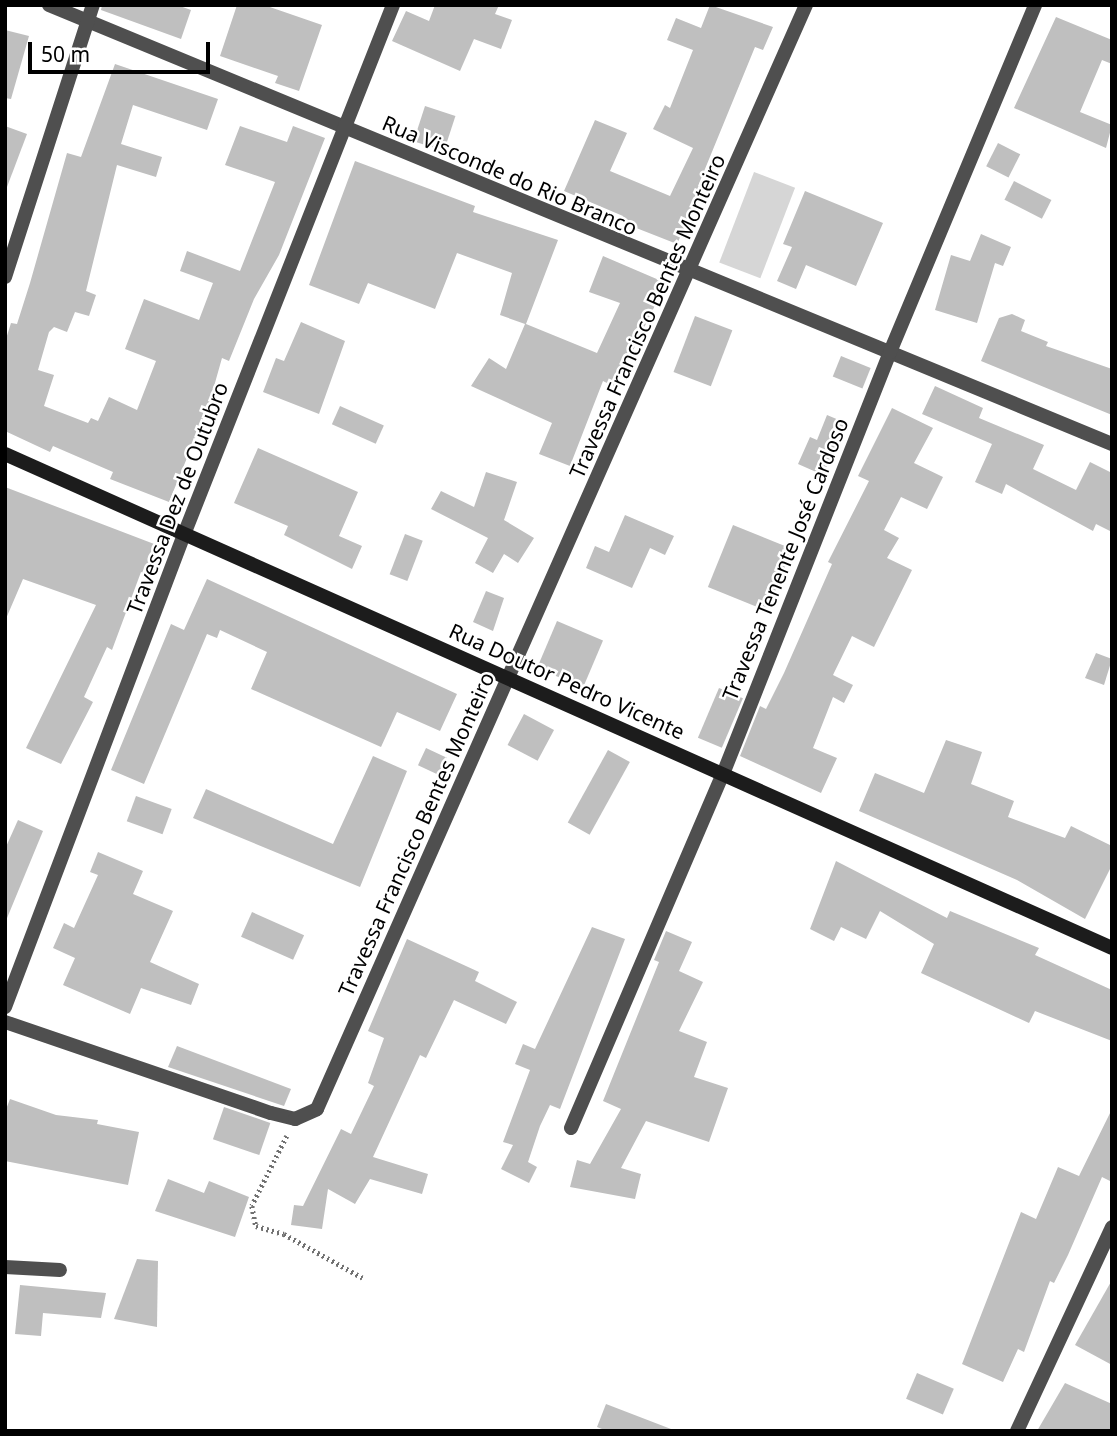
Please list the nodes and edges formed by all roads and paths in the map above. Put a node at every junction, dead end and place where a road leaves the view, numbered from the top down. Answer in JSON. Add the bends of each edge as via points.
{"nodes":[{"id":1,"x":49,"y":5,"type":"edge"},
{"id":2,"x":93,"y":5,"type":"edge"},
{"id":3,"x":393,"y":5,"type":"edge"},
{"id":4,"x":806,"y":5,"type":"edge"},
{"id":5,"x":1035,"y":5,"type":"edge"},
{"id":6,"x":88,"y":21,"type":"junction"},
{"id":7,"x":344,"y":127,"type":"junction"},
{"id":8,"x":689,"y":273,"type":"junction"},
{"id":9,"x":5,"y":278,"type":"edge"},
{"id":10,"x":890,"y":352,"type":"junction"},
{"id":11,"x":1112,"y":444,"type":"edge"},
{"id":12,"x":5,"y":454,"type":"edge"},
{"id":13,"x":185,"y":532,"type":"junction"},
{"id":14,"x":509,"y":679,"type":"junction"},
{"id":15,"x":723,"y":774,"type":"junction"},
{"id":16,"x":1112,"y":948,"type":"edge"},
{"id":17,"x":5,"y":1007,"type":"edge"},
{"id":18,"x":5,"y":1022,"type":"edge"},
{"id":19,"x":295,"y":1119,"type":"junction"},
{"id":20,"x":571,"y":1128,"type":"dead end"},
{"id":21,"x":1112,"y":1227,"type":"edge"},
{"id":22,"x":5,"y":1267,"type":"edge"},
{"id":23,"x":60,"y":1270,"type":"dead end"},
{"id":24,"x":363,"y":1278,"type":"dead end"},
{"id":25,"x":1017,"y":1431,"type":"edge"}],
"edges":[{"from":1,"to":6,"type":"street","name":"Rua Visconde do Rio Branco"},
{"from":2,"to":6,"type":"street"},
{"from":3,"to":7,"type":"street","name":"Travessa Dez de Outubro"},
{"from":4,"to":8,"type":"street","name":"Travessa Francisco Bentes Monteiro"},
{"from":5,"to":10,"type":"street","name":"Travessa Tenente José Cardoso"},
{"from":6,"to":7,"type":"street","name":"Rua Visconde do Rio Branco"},
{"from":6,"to":9,"type":"street"},
{"from":7,"to":8,"type":"street","name":"Rua Visconde do Rio Branco"},
{"from":7,"to":13,"type":"street","name":"Travessa Dez de Outubro"},
{"from":8,"to":10,"type":"street","name":"Rua Visconde do Rio Branco"},
{"from":8,"to":14,"type":"street","name":"Travessa Francisco Bentes Monteiro"},
{"from":10,"to":11,"type":"street","name":"Rua Visconde do Rio Branco"},
{"from":10,"to":15,"type":"street","name":"Travessa Tenente José Cardoso"},
{"from":12,"to":13,"type":"street","name":"Rua Doutor Pedro Vicente"},
{"from":13,"to":14,"type":"street","name":"Rua Doutor Pedro Vicente"},
{"from":13,"to":17,"type":"street","name":"Travessa Dez de Outubro"},
{"from":14,"to":15,"type":"street","name":"Rua Doutor Pedro Vicente"},
{"from":14,"to":19,"type":"street","name":"Travessa Francisco Bentes Monteiro","via":[[317,1109]]},
{"from":15,"to":16,"type":"street","name":"Rua Doutor Pedro Vicente"},
{"from":15,"to":20,"type":"street","name":"Travessa Tenente José Cardoso"},
{"from":18,"to":19,"type":"street"},
{"from":19,"to":24,"type":"path","via":[[252,1206],[256,1226],[284,1234]]},
{"from":21,"to":25,"type":"street"},
{"from":22,"to":23,"type":"street"}]}
